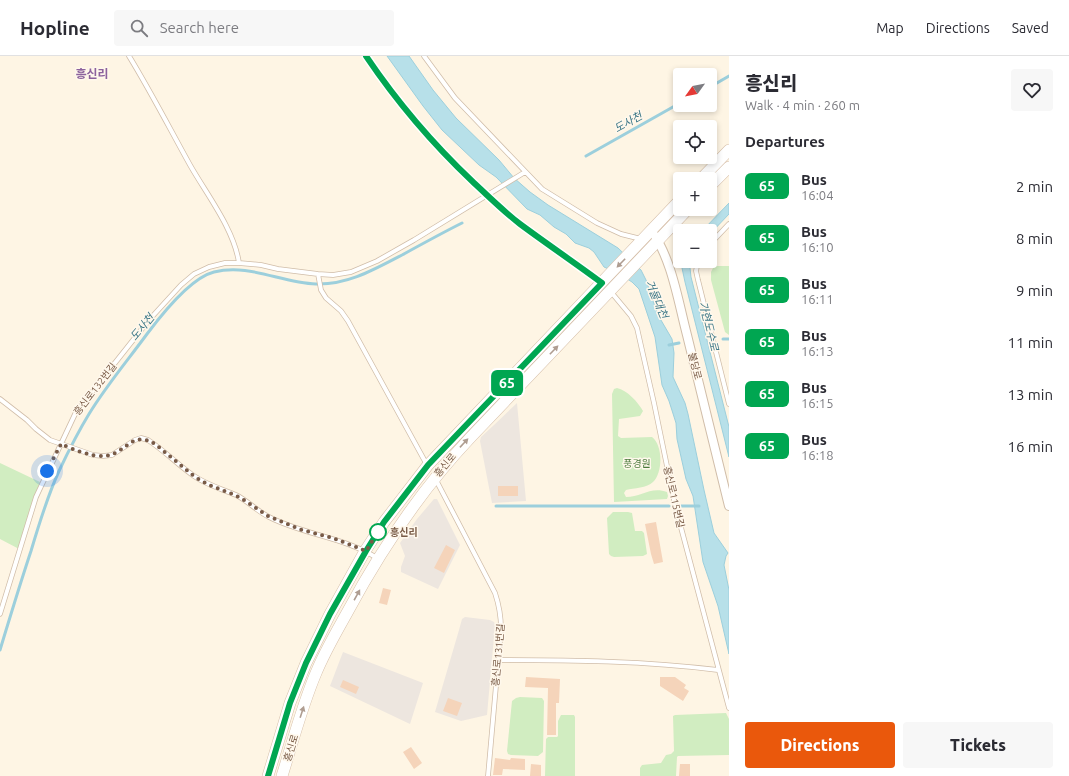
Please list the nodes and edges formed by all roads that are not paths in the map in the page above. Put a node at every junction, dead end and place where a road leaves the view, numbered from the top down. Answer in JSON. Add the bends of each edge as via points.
{"nodes":[{"id":1,"x":129,"y":56,"type":"edge"},
{"id":2,"x":366,"y":56,"type":"edge"},
{"id":3,"x":424,"y":56,"type":"edge"},
{"id":4,"x":729,"y":150,"type":"edge"},
{"id":5,"x":729,"y":167,"type":"edge"},
{"id":6,"x":525,"y":172,"type":"junction"},
{"id":7,"x":708,"y":172,"type":"edge"},
{"id":8,"x":717,"y":179,"type":"edge"},
{"id":9,"x":487,"y":195,"type":"junction"},
{"id":10,"x":673,"y":207,"type":"edge"},
{"id":11,"x":681,"y":216,"type":"edge"},
{"id":12,"x":729,"y":224,"type":"edge"},
{"id":13,"x":651,"y":230,"type":"junction"},
{"id":14,"x":717,"y":237,"type":"edge"},
{"id":15,"x":658,"y":240,"type":"junction"},
{"id":16,"x":639,"y":243,"type":"junction"},
{"id":17,"x":238,"y":263,"type":"junction"},
{"id":18,"x":697,"y":268,"type":"edge"},
{"id":19,"x":319,"y":277,"type":"junction"},
{"id":20,"x":603,"y":281,"type":"junction"},
{"id":21,"x":612,"y":290,"type":"junction"},
{"id":22,"x":0,"y":399,"type":"edge"},
{"id":23,"x":729,"y":404,"type":"edge"},
{"id":24,"x":61,"y":444,"type":"junction"},
{"id":25,"x":428,"y":465,"type":"junction"},
{"id":26,"x":435,"y":477,"type":"junction"},
{"id":27,"x":729,"y":506,"type":"edge"},
{"id":28,"x":366,"y":551,"type":"junction"},
{"id":29,"x":378,"y":559,"type":"junction"},
{"id":30,"x":0,"y":614,"type":"edge"},
{"id":31,"x":498,"y":660,"type":"junction"},
{"id":32,"x":718,"y":670,"type":"junction"},
{"id":33,"x":729,"y":708,"type":"edge"},
{"id":34,"x":268,"y":776,"type":"edge"},
{"id":35,"x":282,"y":776,"type":"edge"},
{"id":36,"x":488,"y":776,"type":"edge"}],
"edges":[{"from":1,"to":17,"type":"lane","via":[[226,225],[234,243]]},
{"from":2,"to":9,"type":"lane","via":[[420,127]]},
{"from":3,"to":6,"type":"lane","via":[[455,98]]},
{"from":4,"to":7,"type":"main road"},
{"from":5,"to":8,"type":"main road"},
{"from":6,"to":9,"type":"lane","name":"흥신로132번길"},
{"from":6,"to":16,"type":"lane","via":[[542,189],[597,223]]},
{"from":9,"to":19,"type":"lane","name":"흥신로132번길","via":[[364,268]]},
{"from":9,"to":20,"type":"lane","via":[[520,223]]},
{"from":10,"to":13,"type":"main road","name":"흥신로"},
{"from":11,"to":15,"type":"main road","name":"흥신로"},
{"from":12,"to":14,"type":"lane"},
{"from":13,"to":15,"type":"street","name":"불당로"},
{"from":13,"to":16,"type":"main road","name":"흥신로"},
{"from":15,"to":21,"type":"main road","name":"흥신로"},
{"from":15,"to":27,"type":"street","name":"불당로","via":[[667,259],[677,296]]},
{"from":16,"to":20,"type":"main road","name":"흥신로","one_way":true},
{"from":17,"to":19,"type":"lane","name":"흥신로132번길"},
{"from":17,"to":24,"type":"lane","name":"흥신로132번길","via":[[225,263],[194,274],[168,298],[76,412]]},
{"from":18,"to":23,"type":"lane"},
{"from":19,"to":25,"type":"lane","via":[[321,290],[348,321]]},
{"from":20,"to":25,"type":"main road","name":"흥신로"},
{"from":26,"to":21,"type":"main road","name":"흥신로","one_way":true},
{"from":21,"to":32,"type":"lane","name":"흥신로115번길","via":[[637,328],[675,505]]},
{"from":22,"to":24,"type":"lane","via":[[43,435]]},
{"from":24,"to":28,"type":"lane","via":[[103,456],[112,455],[135,440],[148,440],[195,477],[235,495],[268,516]]},
{"from":24,"to":30,"type":"lane","name":"흥신로132번길","via":[[36,497]]},
{"from":25,"to":28,"type":"main road","name":"흥신로","via":[[384,522]]},
{"from":26,"to":29,"type":"main road","name":"흥신로","via":[[412,506]]},
{"from":26,"to":31,"type":"lane","name":"흥신로131번길","via":[[495,593],[501,618]]},
{"from":28,"to":29,"type":"lane"},
{"from":28,"to":34,"type":"main road","name":"흥신로","via":[[306,663],[290,703]]},
{"from":35,"to":29,"type":"main road","name":"흥신로","one_way":true,"via":[[316,672]]},
{"from":31,"to":32,"type":"lane","via":[[564,660]]},
{"from":31,"to":36,"type":"lane","name":"흥신로131번길"},
{"from":32,"to":33,"type":"lane","name":"흥신로115번길"}]}
